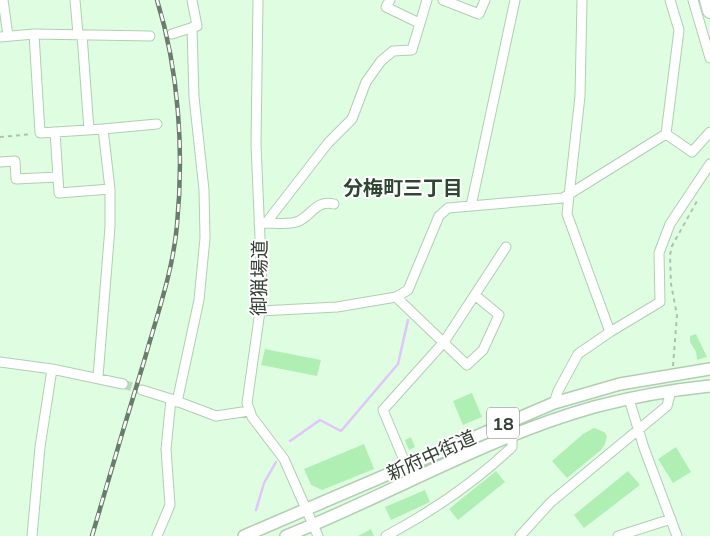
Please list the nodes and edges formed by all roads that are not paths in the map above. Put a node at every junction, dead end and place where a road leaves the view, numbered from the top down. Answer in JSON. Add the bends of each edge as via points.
{"nodes":[{"id":1,"x":3,"y":0,"type":"edge"},
{"id":2,"x":75,"y":0,"type":"edge"},
{"id":3,"x":192,"y":0,"type":"edge"},
{"id":4,"x":258,"y":0,"type":"edge"},
{"id":5,"x":390,"y":0,"type":"edge"},
{"id":6,"x":427,"y":0,"type":"edge"},
{"id":7,"x":442,"y":0,"type":"edge"},
{"id":8,"x":485,"y":0,"type":"edge"},
{"id":9,"x":515,"y":0,"type":"edge"},
{"id":10,"x":582,"y":0,"type":"edge"},
{"id":11,"x":670,"y":0,"type":"edge"},
{"id":12,"x":693,"y":0,"type":"edge"},
{"id":13,"x":707,"y":0,"type":"edge"},
{"id":14,"x":710,"y":11,"type":"edge"},
{"id":15,"x":419,"y":23,"type":"junction"},
{"id":16,"x":192,"y":28,"type":"junction"},
{"id":17,"x":34,"y":34,"type":"junction"},
{"id":18,"x":80,"y":34,"type":"junction"},
{"id":19,"x":172,"y":34,"type":"dead end"},
{"id":20,"x":4,"y":36,"type":"edge"},
{"id":21,"x":150,"y":36,"type":"dead end"},
{"id":22,"x":710,"y":58,"type":"edge"},
{"id":23,"x":157,"y":124,"type":"dead end"},
{"id":24,"x":104,"y":129,"type":"junction"},
{"id":25,"x":89,"y":130,"type":"junction"},
{"id":26,"x":55,"y":132,"type":"junction"},
{"id":27,"x":710,"y":132,"type":"edge"},
{"id":28,"x":666,"y":134,"type":"junction"},
{"id":29,"x":0,"y":162,"type":"edge"},
{"id":30,"x":710,"y":164,"type":"edge"},
{"id":31,"x":58,"y":177,"type":"junction"},
{"id":32,"x":110,"y":189,"type":"junction"},
{"id":33,"x":568,"y":196,"type":"junction"},
{"id":34,"x":334,"y":204,"type":"dead end"},
{"id":35,"x":471,"y":206,"type":"junction"},
{"id":36,"x":263,"y":224,"type":"junction"},
{"id":37,"x":506,"y":247,"type":"dead end"},
{"id":38,"x":476,"y":296,"type":"junction"},
{"id":39,"x":396,"y":297,"type":"junction"},
{"id":40,"x":260,"y":311,"type":"junction"},
{"id":41,"x":610,"y":332,"type":"junction"},
{"id":42,"x":444,"y":342,"type":"junction"},
{"id":43,"x":0,"y":362,"type":"edge"},
{"id":44,"x":52,"y":369,"type":"junction"},
{"id":45,"x":710,"y":369,"type":"edge"},
{"id":46,"x":98,"y":377,"type":"junction"},
{"id":47,"x":123,"y":384,"type":"tunnel mouth"},
{"id":48,"x":710,"y":386,"type":"edge"},
{"id":49,"x":142,"y":390,"type":"tunnel mouth"},
{"id":50,"x":671,"y":391,"type":"junction"},
{"id":51,"x":629,"y":399,"type":"junction"},
{"id":52,"x":174,"y":401,"type":"junction"},
{"id":53,"x":554,"y":403,"type":"junction"},
{"id":54,"x":249,"y":411,"type":"junction"},
{"id":55,"x":639,"y":429,"type":"junction"},
{"id":56,"x":512,"y":437,"type":"junction"},
{"id":57,"x":406,"y":465,"type":"junction"},
{"id":58,"x":306,"y":509,"type":"junction"},
{"id":59,"x":671,"y":519,"type":"junction"},
{"id":60,"x":315,"y":531,"type":"edge"},
{"id":61,"x":32,"y":536,"type":"edge"},
{"id":62,"x":157,"y":536,"type":"edge"},
{"id":63,"x":244,"y":536,"type":"edge"},
{"id":64,"x":286,"y":536,"type":"edge"},
{"id":65,"x":386,"y":536,"type":"edge"},
{"id":66,"x":520,"y":536,"type":"edge"},
{"id":67,"x":618,"y":536,"type":"edge"},
{"id":68,"x":677,"y":536,"type":"edge"}],
"edges":[{"from":1,"to":20,"type":"street"},
{"from":2,"to":18,"type":"street"},
{"from":3,"to":16,"type":"street","via":[[197,26]]},
{"from":4,"to":36,"type":"street","name":"御猟場道","via":[[256,144]]},
{"from":5,"to":15,"type":"street","via":[[386,7]]},
{"from":6,"to":15,"type":"street"},
{"from":7,"to":8,"type":"street","via":[[479,14]]},
{"from":9,"to":35,"type":"street"},
{"from":10,"to":33,"type":"street","via":[[580,96]]},
{"from":11,"to":28,"type":"street","via":[[679,30]]},
{"from":12,"to":22,"type":"street"},
{"from":13,"to":14,"type":"highway"},
{"from":15,"to":36,"type":"street","via":[[412,50],[393,51],[381,61],[366,82],[352,119],[328,143]]},
{"from":16,"to":19,"type":"street"},
{"from":16,"to":52,"type":"street","via":[[205,238],[199,300]]},
{"from":17,"to":18,"type":"street"},
{"from":17,"to":20,"type":"street"},
{"from":17,"to":26,"type":"street","via":[[40,133]]},
{"from":18,"to":21,"type":"street"},
{"from":18,"to":25,"type":"street"},
{"from":23,"to":24,"type":"street"},
{"from":24,"to":25,"type":"street"},
{"from":24,"to":32,"type":"street"},
{"from":25,"to":26,"type":"street"},
{"from":26,"to":31,"type":"street"},
{"from":27,"to":28,"type":"street","via":[[692,152]]},
{"from":28,"to":33,"type":"street"},
{"from":29,"to":31,"type":"street","via":[[15,161],[16,180]]},
{"from":30,"to":41,"type":"street","via":[[670,224],[658,253],[660,302]]},
{"from":31,"to":32,"type":"street","via":[[59,193]]},
{"from":32,"to":46,"type":"street"},
{"from":33,"to":35,"type":"street"},
{"from":33,"to":41,"type":"street","via":[[567,214]]},
{"from":34,"to":36,"type":"street","via":[[318,205],[299,221]]},
{"from":35,"to":39,"type":"street","via":[[448,208],[439,216],[408,290]]},
{"from":36,"to":40,"type":"street","name":"御猟場道"},
{"from":37,"to":38,"type":"street"},
{"from":38,"to":42,"type":"street"},
{"from":38,"to":42,"type":"street","via":[[499,315],[483,350],[467,365]]},
{"from":39,"to":40,"type":"street","via":[[336,307]]},
{"from":39,"to":42,"type":"street"},
{"from":40,"to":54,"type":"street","name":"御猟場道","via":[[248,396]]},
{"from":41,"to":53,"type":"street","via":[[578,354]]},
{"from":42,"to":57,"type":"street","via":[[383,410]]},
{"from":43,"to":44,"type":"street"},
{"from":44,"to":46,"type":"street"},
{"from":44,"to":61,"type":"street","via":[[40,447]]},
{"from":45,"to":53,"type":"main road","name":"新府中街道","number":"18","via":[[620,384]]},
{"from":46,"to":47,"type":"street"},
{"from":48,"to":50,"type":"main road","name":"新府中街道","number":"18"},
{"from":49,"to":52,"type":"street"},
{"from":50,"to":51,"type":"main road","name":"新府中街道","number":"18"},
{"from":50,"to":55,"type":"street","via":[[667,406]]},
{"from":51,"to":55,"type":"street"},
{"from":51,"to":56,"type":"main road","name":"新府中街道","number":"18","via":[[576,413]]},
{"from":52,"to":54,"type":"street","via":[[216,416]]},
{"from":52,"to":62,"type":"street","via":[[166,449],[170,505]]},
{"from":53,"to":57,"type":"main road","name":"新府中街道","number":"18"},
{"from":54,"to":58,"type":"street","via":[[284,459]]},
{"from":55,"to":59,"type":"street"},
{"from":55,"to":66,"type":"street","via":[[551,502]]},
{"from":56,"to":60,"type":"main road","name":"新府中街道","number":"18"},
{"from":56,"to":65,"type":"street","via":[[512,447],[496,462],[435,509]]},
{"from":57,"to":58,"type":"main road","name":"新府中街道","number":"18"},
{"from":58,"to":60,"type":"street"},
{"from":58,"to":63,"type":"main road","name":"新府中街道","number":"18"},
{"from":59,"to":67,"type":"street"},
{"from":59,"to":68,"type":"street"},
{"from":60,"to":64,"type":"main road","name":"新府中街道","number":"18"}]}
